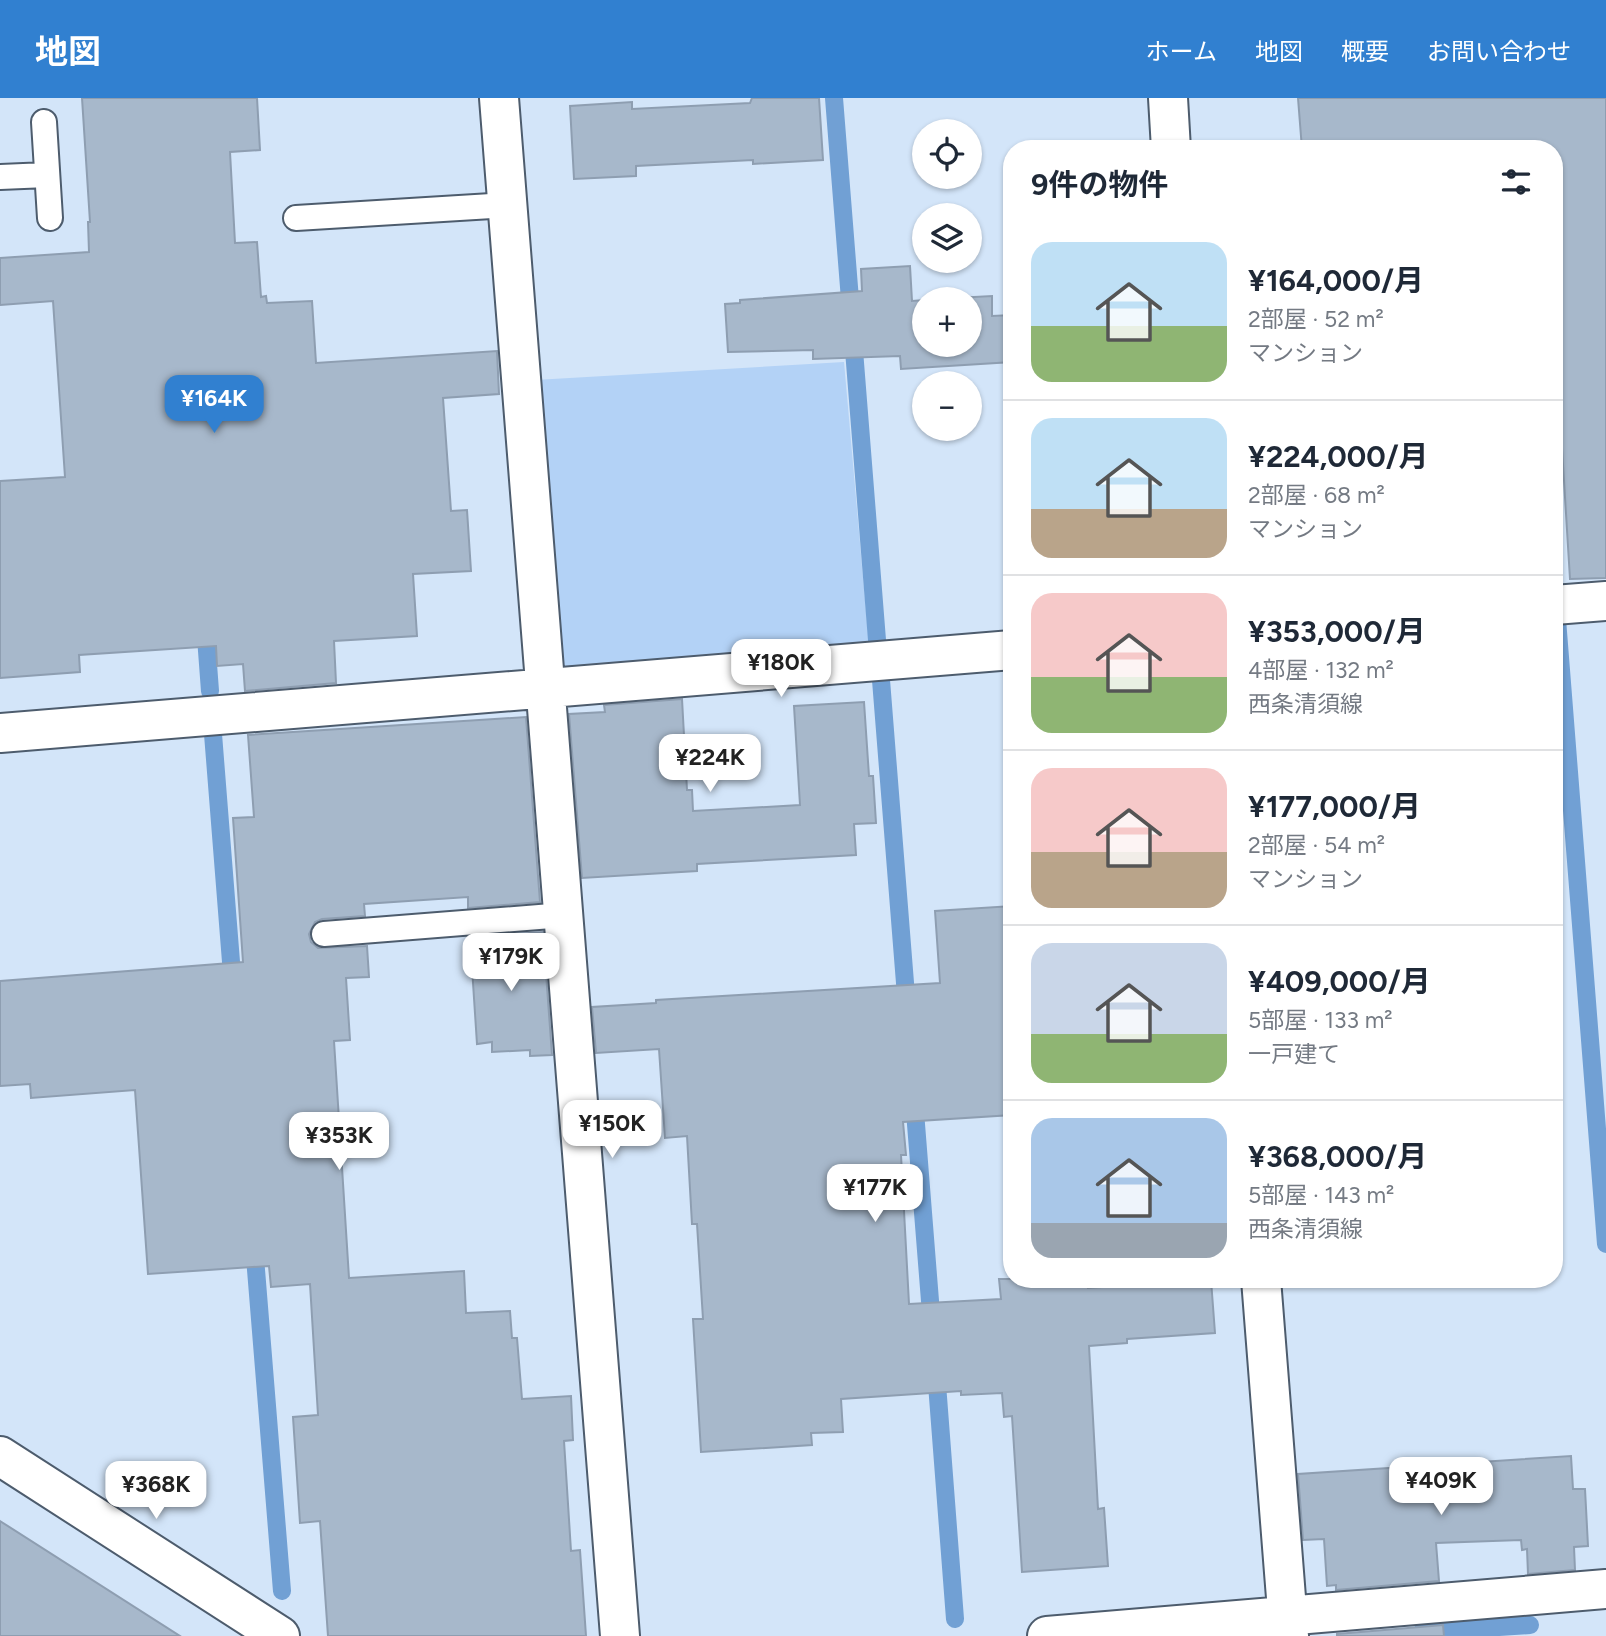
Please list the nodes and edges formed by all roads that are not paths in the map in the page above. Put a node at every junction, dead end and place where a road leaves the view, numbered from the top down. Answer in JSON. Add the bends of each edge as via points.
{"nodes":[{"id":1,"x":499,"y":98,"type":"edge"},
{"id":2,"x":1168,"y":98,"type":"edge"},
{"id":3,"x":44,"y":122,"type":"dead end"},
{"id":4,"x":1170,"y":140,"type":"edge"},
{"id":5,"x":47,"y":175,"type":"junction"},
{"id":6,"x":0,"y":177,"type":"edge"},
{"id":7,"x":508,"y":205,"type":"junction"},
{"id":8,"x":50,"y":218,"type":"dead end"},
{"id":9,"x":296,"y":218,"type":"dead end"},
{"id":10,"x":1606,"y":601,"type":"edge"},
{"id":11,"x":1563,"y":605,"type":"edge"},
{"id":12,"x":1003,"y":651,"type":"edge"},
{"id":13,"x":545,"y":688,"type":"junction"},
{"id":14,"x":0,"y":733,"type":"edge"},
{"id":15,"x":564,"y":915,"type":"junction"},
{"id":16,"x":324,"y":934,"type":"dead end"},
{"id":17,"x":1262,"y":1288,"type":"edge"},
{"id":18,"x":0,"y":1457,"type":"edge"},
{"id":19,"x":1606,"y":1589,"type":"edge"},
{"id":20,"x":1288,"y":1626,"type":"edge"},
{"id":21,"x":280,"y":1636,"type":"edge"},
{"id":22,"x":620,"y":1636,"type":"edge"},
{"id":23,"x":1047,"y":1636,"type":"edge"}],
"edges":[{"from":1,"to":7,"type":"street"},
{"from":2,"to":4,"type":"street"},
{"from":3,"to":5,"type":"lane"},
{"from":5,"to":6,"type":"lane"},
{"from":5,"to":8,"type":"lane"},
{"from":7,"to":9,"type":"lane"},
{"from":7,"to":13,"type":"street"},
{"from":10,"to":11,"type":"street"},
{"from":12,"to":13,"type":"street"},
{"from":13,"to":14,"type":"street"},
{"from":13,"to":15,"type":"street"},
{"from":15,"to":16,"type":"lane"},
{"from":15,"to":22,"type":"street"},
{"from":17,"to":20,"type":"street"},
{"from":18,"to":21,"type":"street"},
{"from":19,"to":20,"type":"street"},
{"from":20,"to":23,"type":"street"}]}
